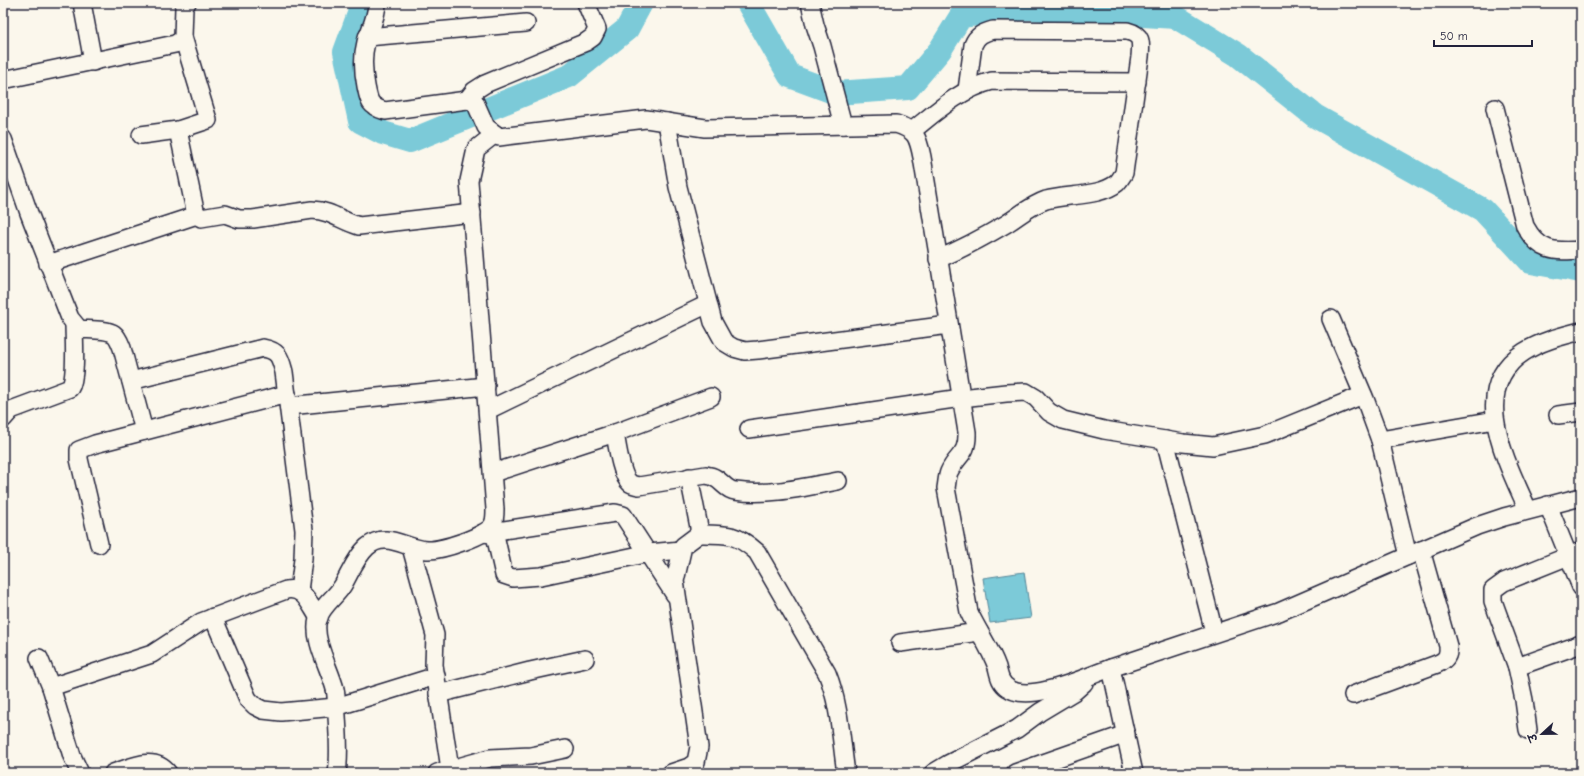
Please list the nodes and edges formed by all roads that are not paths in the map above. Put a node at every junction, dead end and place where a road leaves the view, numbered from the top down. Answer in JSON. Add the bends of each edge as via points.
{"nodes":[{"id":1,"x":82,"y":3,"type":"edge"},
{"id":2,"x":187,"y":3,"type":"edge"},
{"id":3,"x":377,"y":3,"type":"edge"},
{"id":4,"x":586,"y":3,"type":"edge"},
{"id":5,"x":810,"y":3,"type":"edge"},
{"id":6,"x":526,"y":23,"type":"dead end"},
{"id":7,"x":368,"y":37,"type":"junction"},
{"id":8,"x":183,"y":38,"type":"junction"},
{"id":9,"x":93,"y":62,"type":"junction"},
{"id":10,"x":3,"y":80,"type":"edge"},
{"id":11,"x":1137,"y":82,"type":"junction"},
{"id":12,"x":967,"y":90,"type":"junction"},
{"id":13,"x":471,"y":101,"type":"junction"},
{"id":14,"x":1495,"y":108,"type":"dead end"},
{"id":15,"x":667,"y":122,"type":"junction"},
{"id":16,"x":843,"y":125,"type":"junction"},
{"id":17,"x":178,"y":130,"type":"junction"},
{"id":18,"x":491,"y":130,"type":"junction"},
{"id":19,"x":912,"y":131,"type":"junction"},
{"id":20,"x":142,"y":135,"type":"dead end"},
{"id":21,"x":3,"y":139,"type":"edge"},
{"id":22,"x":472,"y":213,"type":"junction"},
{"id":23,"x":198,"y":215,"type":"junction"},
{"id":24,"x":1581,"y":250,"type":"edge"},
{"id":25,"x":938,"y":259,"type":"junction"},
{"id":26,"x":48,"y":264,"type":"junction"},
{"id":27,"x":708,"y":304,"type":"junction"},
{"id":28,"x":1331,"y":319,"type":"dead end"},
{"id":29,"x":74,"y":324,"type":"junction"},
{"id":30,"x":949,"y":325,"type":"junction"},
{"id":31,"x":1581,"y":331,"type":"edge"},
{"id":32,"x":131,"y":381,"type":"junction"},
{"id":33,"x":486,"y":386,"type":"junction"},
{"id":34,"x":1364,"y":395,"type":"junction"},
{"id":35,"x":711,"y":397,"type":"dead end"},
{"id":36,"x":961,"y":398,"type":"junction"},
{"id":37,"x":288,"y":400,"type":"junction"},
{"id":38,"x":488,"y":410,"type":"junction"},
{"id":39,"x":1581,"y":412,"type":"edge"},
{"id":40,"x":1558,"y":415,"type":"dead end"},
{"id":41,"x":3,"y":419,"type":"edge"},
{"id":42,"x":1495,"y":420,"type":"junction"},
{"id":43,"x":749,"y":429,"type":"dead end"},
{"id":44,"x":144,"y":431,"type":"junction"},
{"id":45,"x":615,"y":433,"type":"junction"},
{"id":46,"x":1165,"y":440,"type":"junction"},
{"id":47,"x":1380,"y":440,"type":"junction"},
{"id":48,"x":493,"y":473,"type":"junction"},
{"id":49,"x":689,"y":477,"type":"junction"},
{"id":50,"x":838,"y":481,"type":"dead end"},
{"id":51,"x":1581,"y":497,"type":"edge"},
{"id":52,"x":1548,"y":506,"type":"junction"},
{"id":53,"x":1528,"y":510,"type":"junction"},
{"id":54,"x":484,"y":533,"type":"junction"},
{"id":55,"x":699,"y":534,"type":"junction"},
{"id":56,"x":99,"y":544,"type":"dead end"},
{"id":57,"x":411,"y":546,"type":"junction"},
{"id":58,"x":682,"y":550,"type":"junction"},
{"id":59,"x":649,"y":553,"type":"junction"},
{"id":60,"x":1414,"y":553,"type":"junction"},
{"id":61,"x":1575,"y":553,"type":"edge"},
{"id":62,"x":1581,"y":587,"type":"edge"},
{"id":63,"x":299,"y":591,"type":"junction"},
{"id":64,"x":676,"y":595,"type":"junction"},
{"id":65,"x":213,"y":617,"type":"junction"},
{"id":66,"x":319,"y":618,"type":"junction"},
{"id":67,"x":979,"y":632,"type":"junction"},
{"id":68,"x":1214,"y":632,"type":"junction"},
{"id":69,"x":900,"y":643,"type":"dead end"},
{"id":70,"x":1581,"y":644,"type":"edge"},
{"id":71,"x":39,"y":658,"type":"dead end"},
{"id":72,"x":585,"y":659,"type":"dead end"},
{"id":73,"x":1517,"y":667,"type":"junction"},
{"id":74,"x":1111,"y":668,"type":"junction"},
{"id":75,"x":1091,"y":675,"type":"junction"},
{"id":76,"x":436,"y":676,"type":"junction"},
{"id":77,"x":51,"y":687,"type":"junction"},
{"id":78,"x":438,"y":694,"type":"junction"},
{"id":79,"x":1353,"y":695,"type":"dead end"},
{"id":80,"x":336,"y":707,"type":"junction"},
{"id":81,"x":1528,"y":730,"type":"dead end"},
{"id":82,"x":1126,"y":734,"type":"junction"},
{"id":83,"x":565,"y":749,"type":"dead end"},
{"id":84,"x":444,"y":771,"type":"edge"},
{"id":85,"x":80,"y":773,"type":"edge"},
{"id":86,"x":113,"y":773,"type":"edge"},
{"id":87,"x":168,"y":773,"type":"edge"},
{"id":88,"x":337,"y":773,"type":"edge"},
{"id":89,"x":671,"y":773,"type":"edge"},
{"id":90,"x":846,"y":773,"type":"edge"},
{"id":91,"x":933,"y":773,"type":"edge"},
{"id":92,"x":1015,"y":773,"type":"edge"},
{"id":93,"x":1134,"y":773,"type":"edge"}],
"edges":[{"from":1,"to":9,"type":"street"},
{"from":2,"to":8,"type":"street","via":[[184,7]]},
{"from":3,"to":7,"type":"street"},
{"from":4,"to":13,"type":"street","via":[[597,30],[594,37],[484,84],[474,91]]},
{"from":5,"to":16,"type":"street"},
{"from":6,"to":7,"type":"street"},
{"from":7,"to":13,"type":"street","via":[[363,54],[363,72],[369,100],[374,108],[385,111]]},
{"from":8,"to":9,"type":"street","via":[[175,44]]},
{"from":8,"to":17,"type":"street","via":[[208,120]]},
{"from":9,"to":10,"type":"street"},
{"from":11,"to":12,"type":"street","via":[[992,81]]},
{"from":11,"to":12,"type":"street","via":[[1141,46],[1135,33],[993,30],[976,38]]},
{"from":11,"to":25,"type":"street","via":[[1124,173],[1117,183],[1099,192],[1045,201],[965,247]]},
{"from":12,"to":19,"type":"street"},
{"from":13,"to":18,"type":"street"},
{"from":14,"to":24,"type":"street","via":[[1525,226],[1530,235],[1544,248]]},
{"from":15,"to":16,"type":"street","via":[[705,128]]},
{"from":15,"to":18,"type":"street","via":[[646,119],[499,137]]},
{"from":15,"to":27,"type":"street","via":[[678,187]]},
{"from":16,"to":19,"type":"street","via":[[896,124]]},
{"from":17,"to":20,"type":"street"},
{"from":17,"to":23,"type":"street"},
{"from":18,"to":22,"type":"street","via":[[476,149],[469,181]]},
{"from":19,"to":25,"type":"street","via":[[920,148]]},
{"from":21,"to":26,"type":"street"},
{"from":22,"to":23,"type":"street","via":[[359,226],[322,211],[312,210],[244,219],[225,214],[205,218]]},
{"from":22,"to":33,"type":"street"},
{"from":23,"to":26,"type":"street"},
{"from":25,"to":30,"type":"street"},
{"from":26,"to":29,"type":"street"},
{"from":27,"to":30,"type":"street","via":[[713,322],[724,342],[734,348],[745,350]]},
{"from":27,"to":38,"type":"street"},
{"from":28,"to":34,"type":"street"},
{"from":29,"to":32,"type":"street","via":[[79,329],[113,333],[122,348]]},
{"from":29,"to":41,"type":"street","via":[[74,374],[70,388],[11,410]]},
{"from":30,"to":36,"type":"street"},
{"from":31,"to":42,"type":"street","via":[[1543,342],[1514,359],[1499,381],[1495,398]]},
{"from":32,"to":37,"type":"street","via":[[263,348],[278,354],[284,372]]},
{"from":32,"to":44,"type":"street"},
{"from":33,"to":37,"type":"street"},
{"from":33,"to":38,"type":"street"},
{"from":34,"to":46,"type":"street","via":[[1265,435],[1213,446]]},
{"from":34,"to":47,"type":"street"},
{"from":35,"to":45,"type":"street"},
{"from":36,"to":43,"type":"street"},
{"from":36,"to":46,"type":"street","via":[[1026,392],[1036,398],[1049,412],[1063,420]]},
{"from":36,"to":67,"type":"street","via":[[967,441],[961,456],[949,472],[946,488],[969,612]]},
{"from":37,"to":44,"type":"street"},
{"from":37,"to":63,"type":"street","via":[[304,530]]},
{"from":38,"to":48,"type":"street"},
{"from":39,"to":40,"type":"street"},
{"from":42,"to":47,"type":"street"},
{"from":42,"to":53,"type":"street","via":[[1500,444]]},
{"from":44,"to":56,"type":"street","via":[[80,450],[79,459]]},
{"from":45,"to":48,"type":"street"},
{"from":45,"to":49,"type":"street","via":[[624,472],[631,484],[639,486]]},
{"from":46,"to":68,"type":"street"},
{"from":47,"to":60,"type":"street"},
{"from":48,"to":54,"type":"street","via":[[493,525]]},
{"from":49,"to":50,"type":"street","via":[[706,475],[714,477],[728,489],[754,492],[794,489]]},
{"from":49,"to":55,"type":"street"},
{"from":51,"to":52,"type":"street"},
{"from":52,"to":53,"type":"street"},
{"from":52,"to":61,"type":"street"},
{"from":53,"to":60,"type":"street","via":[[1477,526]]},
{"from":54,"to":57,"type":"street","via":[[442,548],[428,550]]},
{"from":54,"to":59,"type":"street","via":[[615,513],[623,515]]},
{"from":54,"to":59,"type":"street","via":[[495,535],[504,575],[513,578],[541,576]]},
{"from":55,"to":58,"type":"street","via":[[683,546]]},
{"from":55,"to":90,"type":"street","via":[[734,536],[757,552],[827,673],[836,702]]},
{"from":57,"to":66,"type":"street","via":[[392,539],[379,540],[368,546],[360,555],[338,594],[325,606]]},
{"from":57,"to":76,"type":"street","via":[[435,635]]},
{"from":58,"to":59,"type":"street"},
{"from":58,"to":64,"type":"street","via":[[675,581]]},
{"from":59,"to":64,"type":"street"},
{"from":60,"to":68,"type":"street","via":[[1279,612]]},
{"from":60,"to":79,"type":"street","via":[[1448,646],[1448,656],[1437,664]]},
{"from":61,"to":62,"type":"street"},
{"from":61,"to":73,"type":"street","via":[[1504,582],[1493,590],[1493,601]]},
{"from":63,"to":65,"type":"street","via":[[286,590]]},
{"from":63,"to":66,"type":"street"},
{"from":64,"to":89,"type":"street","via":[[699,747],[696,762]]},
{"from":65,"to":77,"type":"street","via":[[152,654]]},
{"from":65,"to":80,"type":"street","via":[[243,690],[255,706],[263,710],[281,712]]},
{"from":66,"to":80,"type":"street","via":[[316,629],[335,690]]},
{"from":67,"to":69,"type":"street"},
{"from":67,"to":75,"type":"street","via":[[994,661],[1000,680],[1007,688],[1019,693],[1048,690]]},
{"from":68,"to":74,"type":"street"},
{"from":70,"to":73,"type":"street"},
{"from":71,"to":77,"type":"street"},
{"from":72,"to":78,"type":"street"},
{"from":73,"to":81,"type":"street"},
{"from":74,"to":75,"type":"street"},
{"from":74,"to":82,"type":"street"},
{"from":75,"to":91,"type":"street","via":[[1082,686],[1017,729]]},
{"from":76,"to":78,"type":"street"},
{"from":76,"to":80,"type":"street"},
{"from":77,"to":85,"type":"street","via":[[72,756]]},
{"from":78,"to":84,"type":"street"},
{"from":80,"to":88,"type":"street","via":[[339,761]]},
{"from":82,"to":92,"type":"street"},
{"from":82,"to":93,"type":"street"},
{"from":83,"to":84,"type":"street","via":[[531,756],[490,758]]},
{"from":86,"to":87,"type":"street","via":[[148,762],[160,765]]}]}
